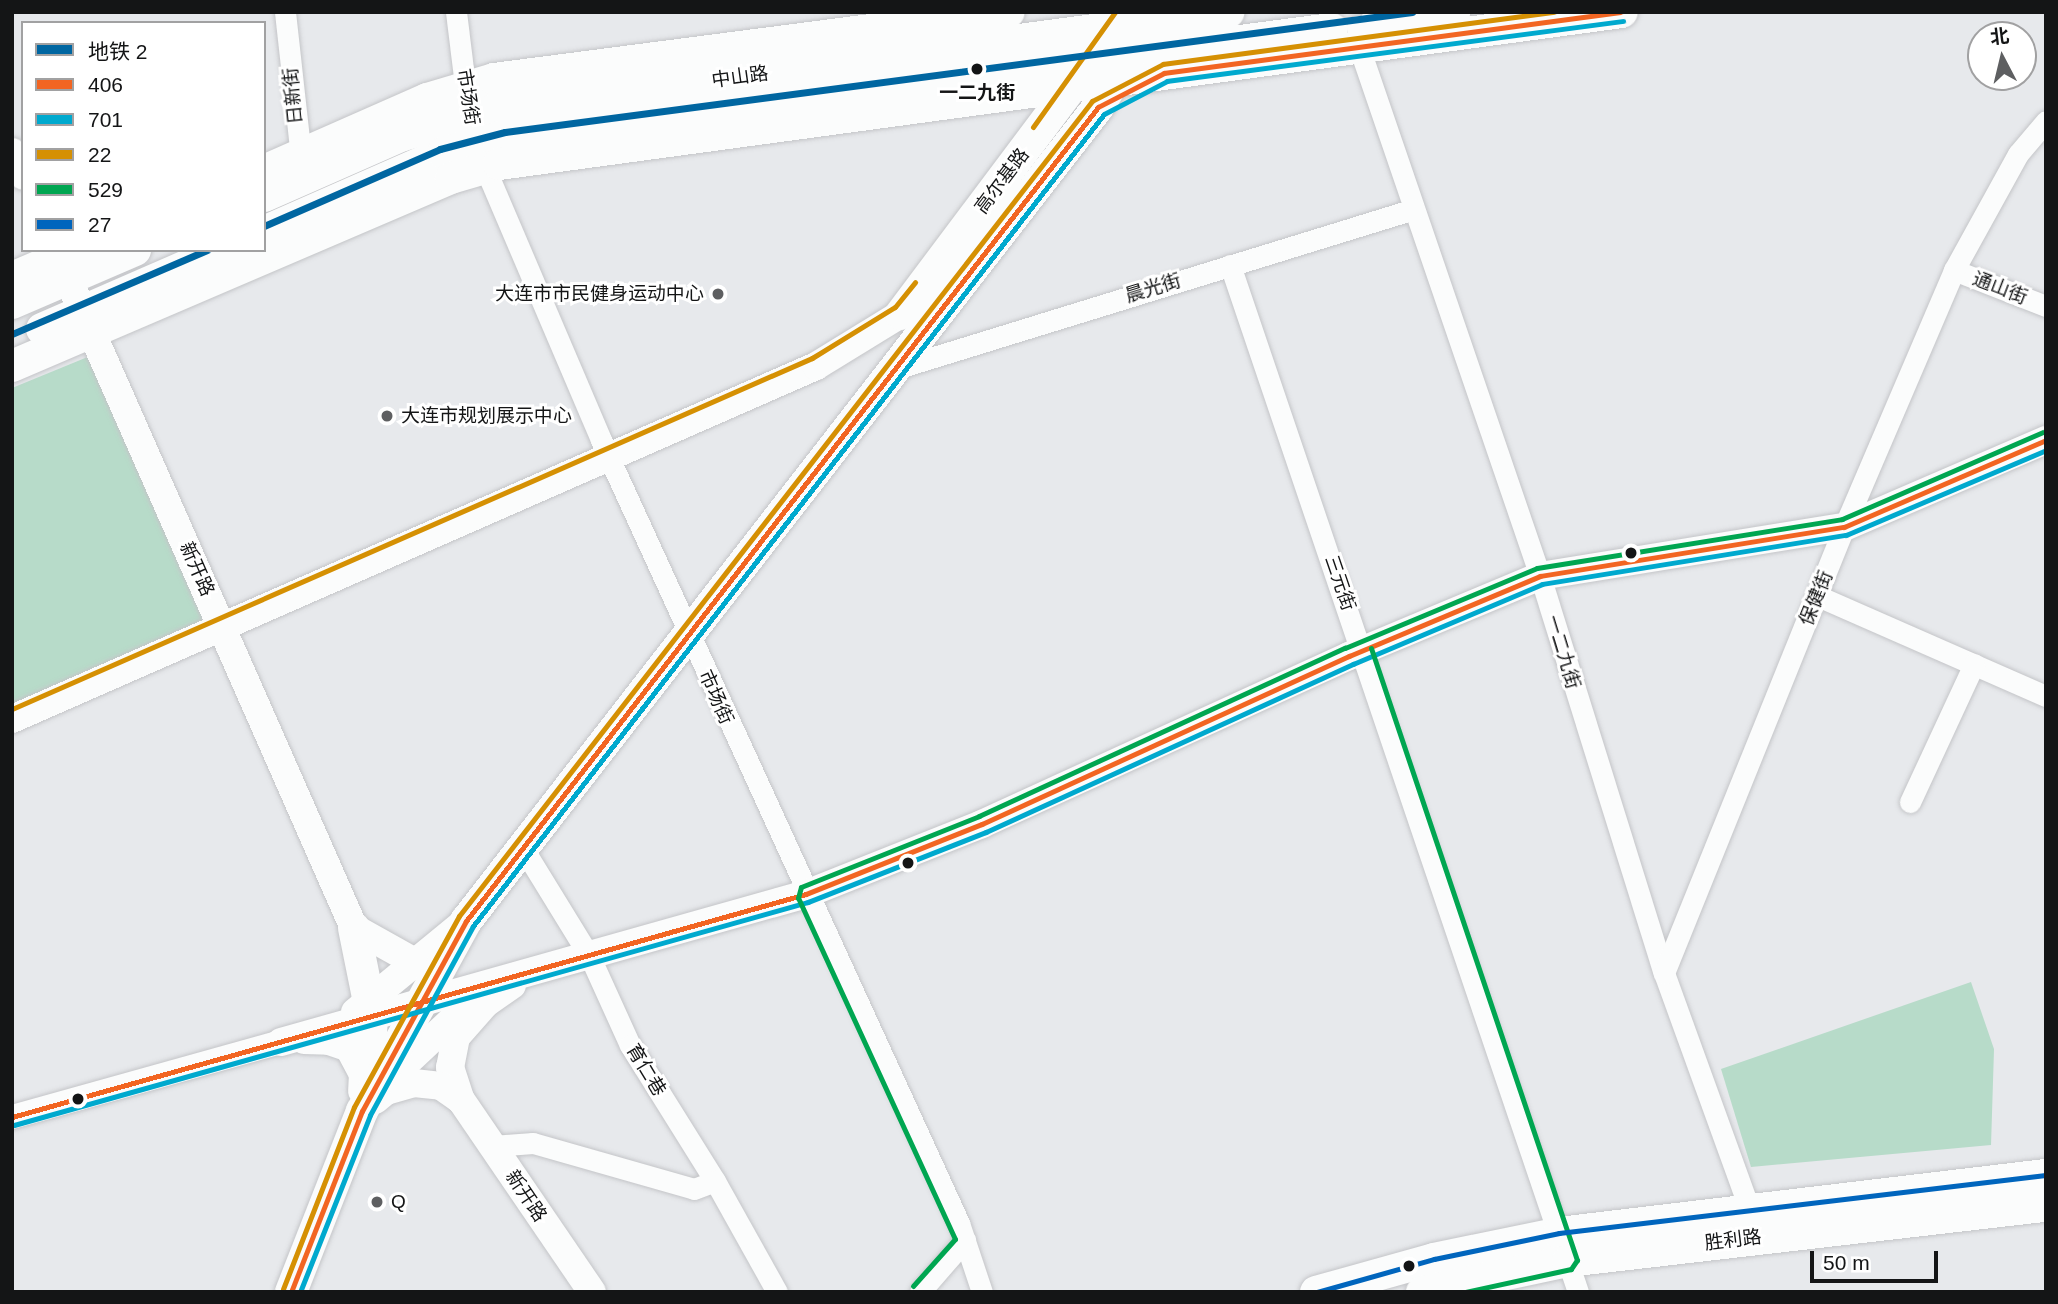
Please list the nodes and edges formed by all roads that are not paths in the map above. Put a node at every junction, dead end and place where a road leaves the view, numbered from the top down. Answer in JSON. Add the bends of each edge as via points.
{"nodes":[{"id":1,"x":285,"y":12,"type":"edge"},
{"id":2,"x":456,"y":12,"type":"edge"},
{"id":3,"x":1009,"y":12,"type":"edge"},
{"id":4,"x":1229,"y":12,"type":"edge"},
{"id":5,"x":1454,"y":12,"type":"edge"},
{"id":6,"x":1622,"y":12,"type":"edge"},
{"id":7,"x":1129,"y":19,"type":"edge"},
{"id":8,"x":869,"y":20,"type":"edge"},
{"id":9,"x":1358,"y":37,"type":"junction"},
{"id":10,"x":873,"y":59,"type":"junction"},
{"id":11,"x":1090,"y":59,"type":"junction"},
{"id":12,"x":1170,"y":61,"type":"junction"},
{"id":13,"x":1123,"y":67,"type":"junction"},
{"id":14,"x":1073,"y":86,"type":"junction"},
{"id":15,"x":1098,"y":107,"type":"junction"},
{"id":16,"x":2046,"y":121,"type":"edge"},
{"id":17,"x":473,"y":128,"type":"junction"},
{"id":18,"x":12,"y":152,"type":"edge"},
{"id":19,"x":302,"y":167,"type":"junction"},
{"id":20,"x":266,"y":171,"type":"edge"},
{"id":21,"x":21,"y":172,"type":"edge"},
{"id":22,"x":266,"y":194,"type":"edge"},
{"id":23,"x":1413,"y":209,"type":"junction"},
{"id":24,"x":272,"y":232,"type":"edge"},
{"id":25,"x":266,"y":240,"type":"edge"},
{"id":26,"x":119,"y":252,"type":"edge"},
{"id":27,"x":244,"y":252,"type":"edge"},
{"id":28,"x":249,"y":252,"type":"edge"},
{"id":29,"x":65,"y":259,"type":"edge"},
{"id":30,"x":222,"y":264,"type":"edge"},
{"id":31,"x":1230,"y":265,"type":"junction"},
{"id":32,"x":1954,"y":270,"type":"junction"},
{"id":33,"x":12,"y":278,"type":"edge"},
{"id":34,"x":12,"y":303,"type":"edge"},
{"id":35,"x":2046,"y":306,"type":"edge"},
{"id":36,"x":901,"y":314,"type":"joint"},
{"id":37,"x":88,"y":322,"type":"junction"},
{"id":38,"x":12,"y":342,"type":"edge"},
{"id":39,"x":12,"y":366,"type":"edge"},
{"id":40,"x":893,"y":369,"type":"junction"},
{"id":41,"x":2046,"y":440,"type":"edge"},
{"id":42,"x":608,"y":456,"type":"junction"},
{"id":43,"x":1844,"y":527,"type":"junction"},
{"id":44,"x":1540,"y":576,"type":"junction"},
{"id":45,"x":1818,"y":596,"type":"junction"},
{"id":46,"x":223,"y":628,"type":"junction"},
{"id":47,"x":688,"y":636,"type":"junction"},
{"id":48,"x":1363,"y":651,"type":"junction"},
{"id":49,"x":1974,"y":664,"type":"junction"},
{"id":50,"x":2046,"y":696,"type":"edge"},
{"id":51,"x":12,"y":719,"type":"edge"},
{"id":52,"x":1910,"y":802,"type":"dead end"},
{"id":53,"x":521,"y":845,"type":"junction"},
{"id":54,"x":806,"y":894,"type":"junction"},
{"id":55,"x":466,"y":921,"type":"junction"},
{"id":56,"x":354,"y":928,"type":"junction"},
{"id":57,"x":590,"y":957,"type":"junction"},
{"id":58,"x":427,"y":969,"type":"junction"},
{"id":59,"x":528,"y":973,"type":"junction"},
{"id":60,"x":1664,"y":973,"type":"junction"},
{"id":61,"x":416,"y":1005,"type":"junction"},
{"id":62,"x":371,"y":1009,"type":"junction"},
{"id":63,"x":281,"y":1042,"type":"junction"},
{"id":64,"x":461,"y":1100,"type":"junction"},
{"id":65,"x":362,"y":1111,"type":"junction"},
{"id":66,"x":12,"y":1117,"type":"edge"},
{"id":67,"x":492,"y":1146,"type":"junction"},
{"id":68,"x":2046,"y":1175,"type":"edge"},
{"id":69,"x":715,"y":1181,"type":"junction"},
{"id":70,"x":2046,"y":1206,"type":"edge"},
{"id":71,"x":1754,"y":1223,"type":"junction"},
{"id":72,"x":965,"y":1240,"type":"junction"},
{"id":73,"x":1564,"y":1247,"type":"junction"},
{"id":74,"x":291,"y":1292,"type":"edge"},
{"id":75,"x":592,"y":1292,"type":"edge"},
{"id":76,"x":777,"y":1292,"type":"edge"},
{"id":77,"x":920,"y":1292,"type":"edge"},
{"id":78,"x":982,"y":1292,"type":"edge"},
{"id":79,"x":1316,"y":1292,"type":"edge"},
{"id":80,"x":1422,"y":1292,"type":"edge"},
{"id":81,"x":1578,"y":1292,"type":"edge"}],
"edges":[{"from":1,"to":19,"type":"street","name":"日新街"},
{"from":2,"to":17,"type":"street","name":"市场街"},
{"from":3,"to":8,"type":"main road"},
{"from":4,"to":7,"type":"main road","name":"中山路"},
{"from":5,"to":9,"type":"main road","name":"中山路"},
{"from":6,"to":9,"type":"main road"},
{"from":7,"to":10,"type":"main road","name":"中山路"},
{"from":7,"to":11,"type":"main road","name":"高尔基路"},
{"from":7,"to":13,"type":"main road","name":"高尔基路"},
{"from":8,"to":10,"type":"street"},
{"from":8,"to":17,"type":"main road","via":[[494,79]]},
{"from":9,"to":12,"type":"main road","name":"中山路"},
{"from":9,"to":23,"type":"street","name":"一二九街"},
{"from":10,"to":17,"type":"main road","name":"中山路"},
{"from":11,"to":13,"type":"main road","name":"中山路"},
{"from":11,"to":14,"type":"main road","name":"高尔基路"},
{"from":11,"to":17,"type":"main road","name":"中山路"},
{"from":12,"to":13,"type":"main road","name":"中山路"},
{"from":12,"to":15,"type":"main road"},
{"from":13,"to":14,"type":"main road"},
{"from":13,"to":15,"type":"main road","name":"高尔基路"},
{"from":14,"to":17,"type":"main road","via":[[567,152]]},
{"from":14,"to":36,"type":"main road","name":"高尔基路"},
{"from":15,"to":40,"type":"main road","name":"高尔基路"},
{"from":16,"to":32,"type":"street","name":"保健街","via":[[2018,154]]},
{"from":17,"to":19,"type":"main road"},
{"from":17,"to":24,"type":"main road","name":"中山路"},
{"from":17,"to":25,"type":"main road"},
{"from":17,"to":42,"type":"street","name":"市场街"},
{"from":18,"to":21,"type":"main road"},
{"from":19,"to":20,"type":"main road"},
{"from":19,"to":22,"type":"main road"},
{"from":23,"to":31,"type":"street","name":"晨光街"},
{"from":23,"to":44,"type":"street","name":"一二九街"},
{"from":26,"to":29,"type":"main road"},
{"from":27,"to":30,"type":"main road"},
{"from":28,"to":30,"type":"main road"},
{"from":29,"to":33,"type":"main road"},
{"from":29,"to":34,"type":"main road"},
{"from":29,"to":37,"type":"main road","name":"新开路"},
{"from":30,"to":37,"type":"main road"},
{"from":31,"to":40,"type":"street","name":"晨光街"},
{"from":31,"to":48,"type":"street","name":"三元街"},
{"from":32,"to":35,"type":"street","name":"通山街"},
{"from":32,"to":43,"type":"street","name":"保健街"},
{"from":36,"to":42,"type":"main road","via":[[816,366]]},
{"from":37,"to":38,"type":"main road"},
{"from":37,"to":39,"type":"main road"},
{"from":37,"to":46,"type":"main road","name":"新开路"},
{"from":40,"to":47,"type":"main road","name":"高尔基路"},
{"from":41,"to":43,"type":"main road"},
{"from":42,"to":46,"type":"main road"},
{"from":42,"to":47,"type":"street","name":"市场街"},
{"from":43,"to":44,"type":"main road"},
{"from":43,"to":45,"type":"street","name":"保健街"},
{"from":44,"to":48,"type":"main road"},
{"from":44,"to":60,"type":"street","name":"一二九街"},
{"from":45,"to":49,"type":"street"},
{"from":45,"to":60,"type":"street","name":"保健街"},
{"from":46,"to":51,"type":"main road"},
{"from":46,"to":56,"type":"main road","name":"新开路"},
{"from":47,"to":53,"type":"main road","name":"高尔基路"},
{"from":47,"to":54,"type":"street","name":"市场街"},
{"from":48,"to":54,"type":"main road","via":[[982,824]]},
{"from":48,"to":73,"type":"street","name":"三元街"},
{"from":49,"to":50,"type":"street"},
{"from":49,"to":52,"type":"street"},
{"from":53,"to":55,"type":"main road","name":"高尔基路"},
{"from":53,"to":57,"type":"street","name":"育仁巷"},
{"from":54,"to":57,"type":"main road"},
{"from":54,"to":72,"type":"street","name":"市场街"},
{"from":55,"to":56,"type":"main road","via":[[422,947],[402,950]]},
{"from":55,"to":58,"type":"main road","name":"高尔基路"},
{"from":56,"to":58,"type":"main road"},
{"from":56,"to":62,"type":"main road"},
{"from":57,"to":59,"type":"main road"},
{"from":57,"to":69,"type":"street","name":"育仁巷","via":[[630,1045]]},
{"from":58,"to":59,"type":"main road","via":[[461,979]]},
{"from":58,"to":61,"type":"main road","name":"高尔基路"},
{"from":58,"to":62,"type":"main road"},
{"from":59,"to":61,"type":"main road"},
{"from":59,"to":64,"type":"main road","via":[[486,1003],[456,1037],[450,1067]]},
{"from":59,"to":65,"type":"main road","via":[[473,1001],[445,1024],[405,1059]]},
{"from":60,"to":71,"type":"street","name":"一二九街"},
{"from":61,"to":62,"type":"main road"},
{"from":61,"to":65,"type":"main road","name":"高尔基路"},
{"from":62,"to":63,"type":"main road"},
{"from":62,"to":65,"type":"main road","via":[[372,1054]]},
{"from":63,"to":65,"type":"main road","via":[[329,1041],[349,1048],[363,1074]]},
{"from":63,"to":66,"type":"street"},
{"from":64,"to":65,"type":"main road","via":[[441,1086],[414,1083],[386,1091]]},
{"from":64,"to":67,"type":"main road","name":"新开路"},
{"from":65,"to":74,"type":"main road","name":"高尔基路"},
{"from":67,"to":69,"type":"street","via":[[533,1143],[694,1189]]},
{"from":67,"to":75,"type":"main road","name":"新开路"},
{"from":68,"to":71,"type":"main road","name":"胜利路"},
{"from":69,"to":76,"type":"street","name":"育仁巷"},
{"from":70,"to":71,"type":"main road","name":"胜利路"},
{"from":71,"to":73,"type":"main road","name":"胜利路"},
{"from":72,"to":77,"type":"street"},
{"from":72,"to":78,"type":"street","name":"市场街"},
{"from":73,"to":79,"type":"main road","name":"胜利路","via":[[1434,1259]]},
{"from":73,"to":80,"type":"main road","name":"胜利路"},
{"from":73,"to":81,"type":"street","name":"三元街"}]}
